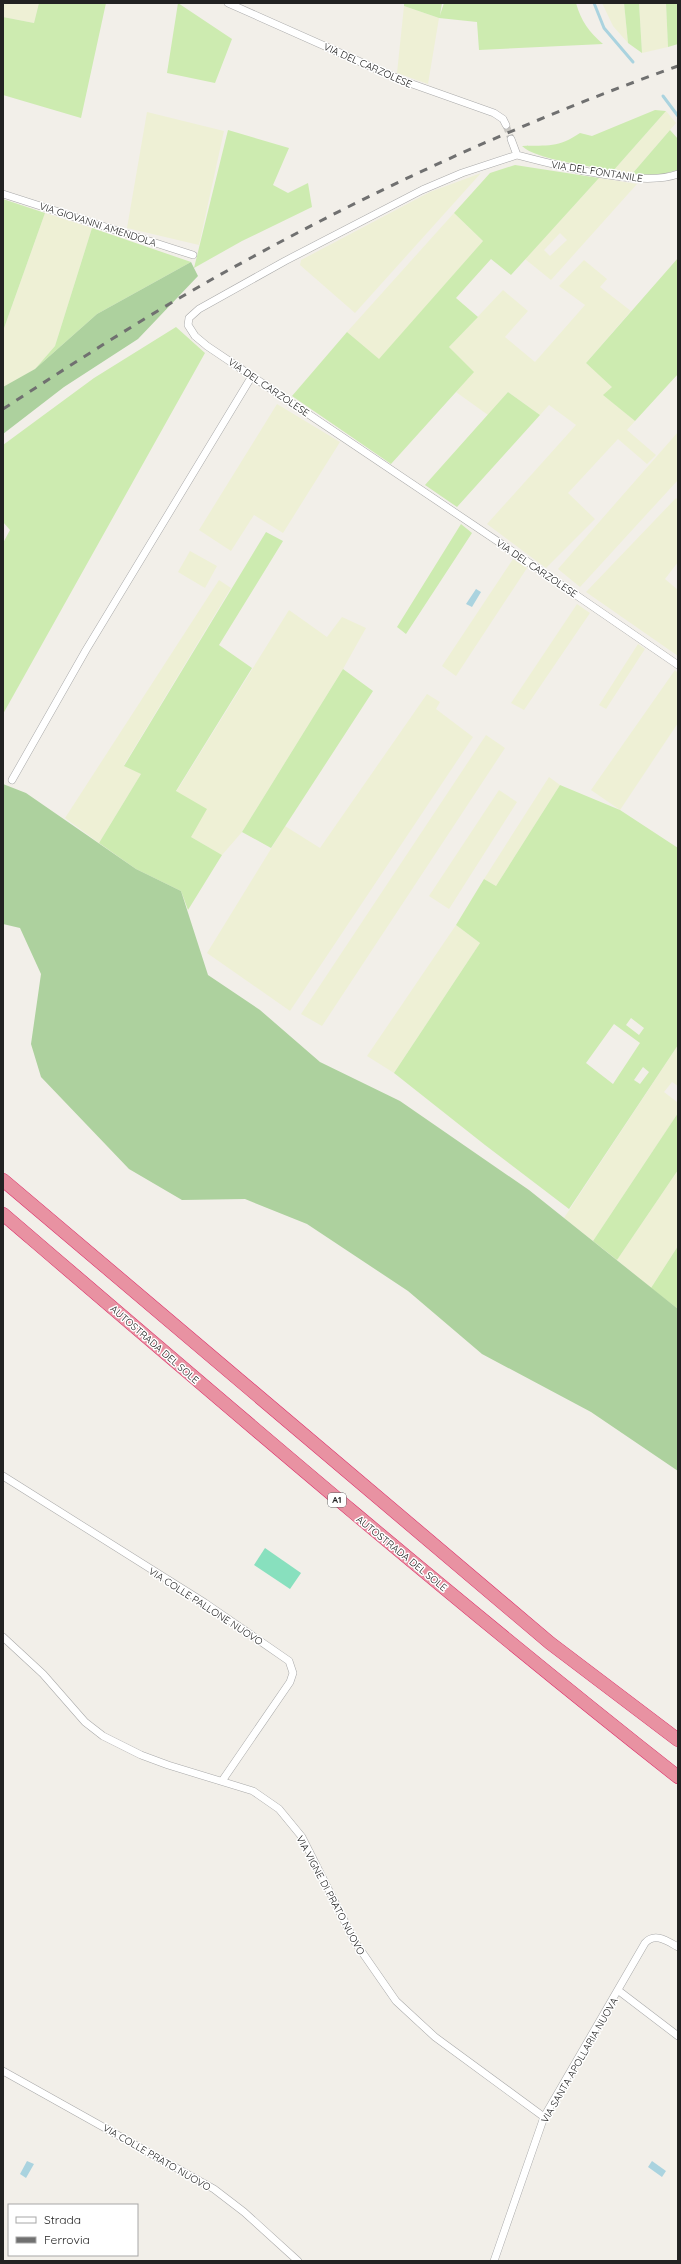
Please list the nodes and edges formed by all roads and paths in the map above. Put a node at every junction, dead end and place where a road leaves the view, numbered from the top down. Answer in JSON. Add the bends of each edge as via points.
{"nodes":[{"id":1,"x":228,"y":3,"type":"edge"},
{"id":2,"x":506,"y":125,"type":"tunnel mouth"},
{"id":3,"x":511,"y":139,"type":"tunnel mouth"},
{"id":4,"x":517,"y":155,"type":"junction"},
{"id":5,"x":678,"y":174,"type":"edge"},
{"id":6,"x":3,"y":194,"type":"edge"},
{"id":7,"x":193,"y":254,"type":"dead end"},
{"id":8,"x":252,"y":376,"type":"junction"},
{"id":9,"x":678,"y":665,"type":"edge"},
{"id":10,"x":12,"y":780,"type":"dead end"},
{"id":11,"x":3,"y":1180,"type":"edge"},
{"id":12,"x":3,"y":1214,"type":"edge"},
{"id":13,"x":3,"y":1476,"type":"edge"},
{"id":14,"x":3,"y":1637,"type":"edge"},
{"id":15,"x":678,"y":1740,"type":"edge"},
{"id":16,"x":678,"y":1777,"type":"edge"},
{"id":17,"x":222,"y":1781,"type":"junction"},
{"id":18,"x":678,"y":1947,"type":"edge"},
{"id":19,"x":619,"y":1991,"type":"junction"},
{"id":20,"x":678,"y":2036,"type":"edge"},
{"id":21,"x":3,"y":2071,"type":"edge"},
{"id":22,"x":544,"y":2117,"type":"junction"},
{"id":23,"x":298,"y":2261,"type":"edge"},
{"id":24,"x":494,"y":2261,"type":"edge"}],
"edges":[{"from":1,"to":2,"type":"street","name":"VIA DEL CARZOLESE","via":[[406,82],[494,113],[503,119]]},
{"from":3,"to":4,"type":"street"},
{"from":4,"to":5,"type":"street","name":"VIA DEL FONTANILE","via":[[590,171],[642,178]]},
{"from":4,"to":8,"type":"street","name":"VIA DEL CARZOLESE","via":[[454,176],[415,193],[191,315],[188,325],[195,336]]},
{"from":6,"to":7,"type":"street","name":"VIA GIOVANNI AMENDOLA"},
{"from":8,"to":9,"type":"street","name":"VIA DEL CARZOLESE"},
{"from":8,"to":10,"type":"street","via":[[113,605]]},
{"from":11,"to":15,"type":"highway","via":[[550,1643]]},
{"from":12,"to":16,"type":"highway","name":"AUTOSTRADA DEL SOLE","number":"A1","via":[[327,1492]]},
{"from":13,"to":17,"type":"street","name":"VIA COLLE PALLONE NUOVO","via":[[205,1603],[289,1661],[293,1673],[289,1684]]},
{"from":14,"to":17,"type":"street","name":"VIA VIGNE DI PRATO NUOVO","via":[[43,1674],[85,1722],[103,1736],[168,1765]]},
{"from":17,"to":22,"type":"street","name":"VIA VIGNE DI PRATO NUOVO","via":[[253,1791],[279,1808],[302,1837],[355,1942],[381,1982],[412,2018]]},
{"from":18,"to":19,"type":"street","name":"VIA SANTA APOLLARIA NUOVA","via":[[661,1938],[650,1939],[645,1943]]},
{"from":19,"to":20,"type":"street"},
{"from":19,"to":22,"type":"street","name":"VIA SANTA APOLLARIA NUOVA"},
{"from":21,"to":23,"type":"street","name":"VIA COLLE PRATO NUOVO","via":[[214,2189],[244,2212]]},
{"from":22,"to":24,"type":"street","name":"VIA SANTA APOLLARIA NUOVA"}]}
